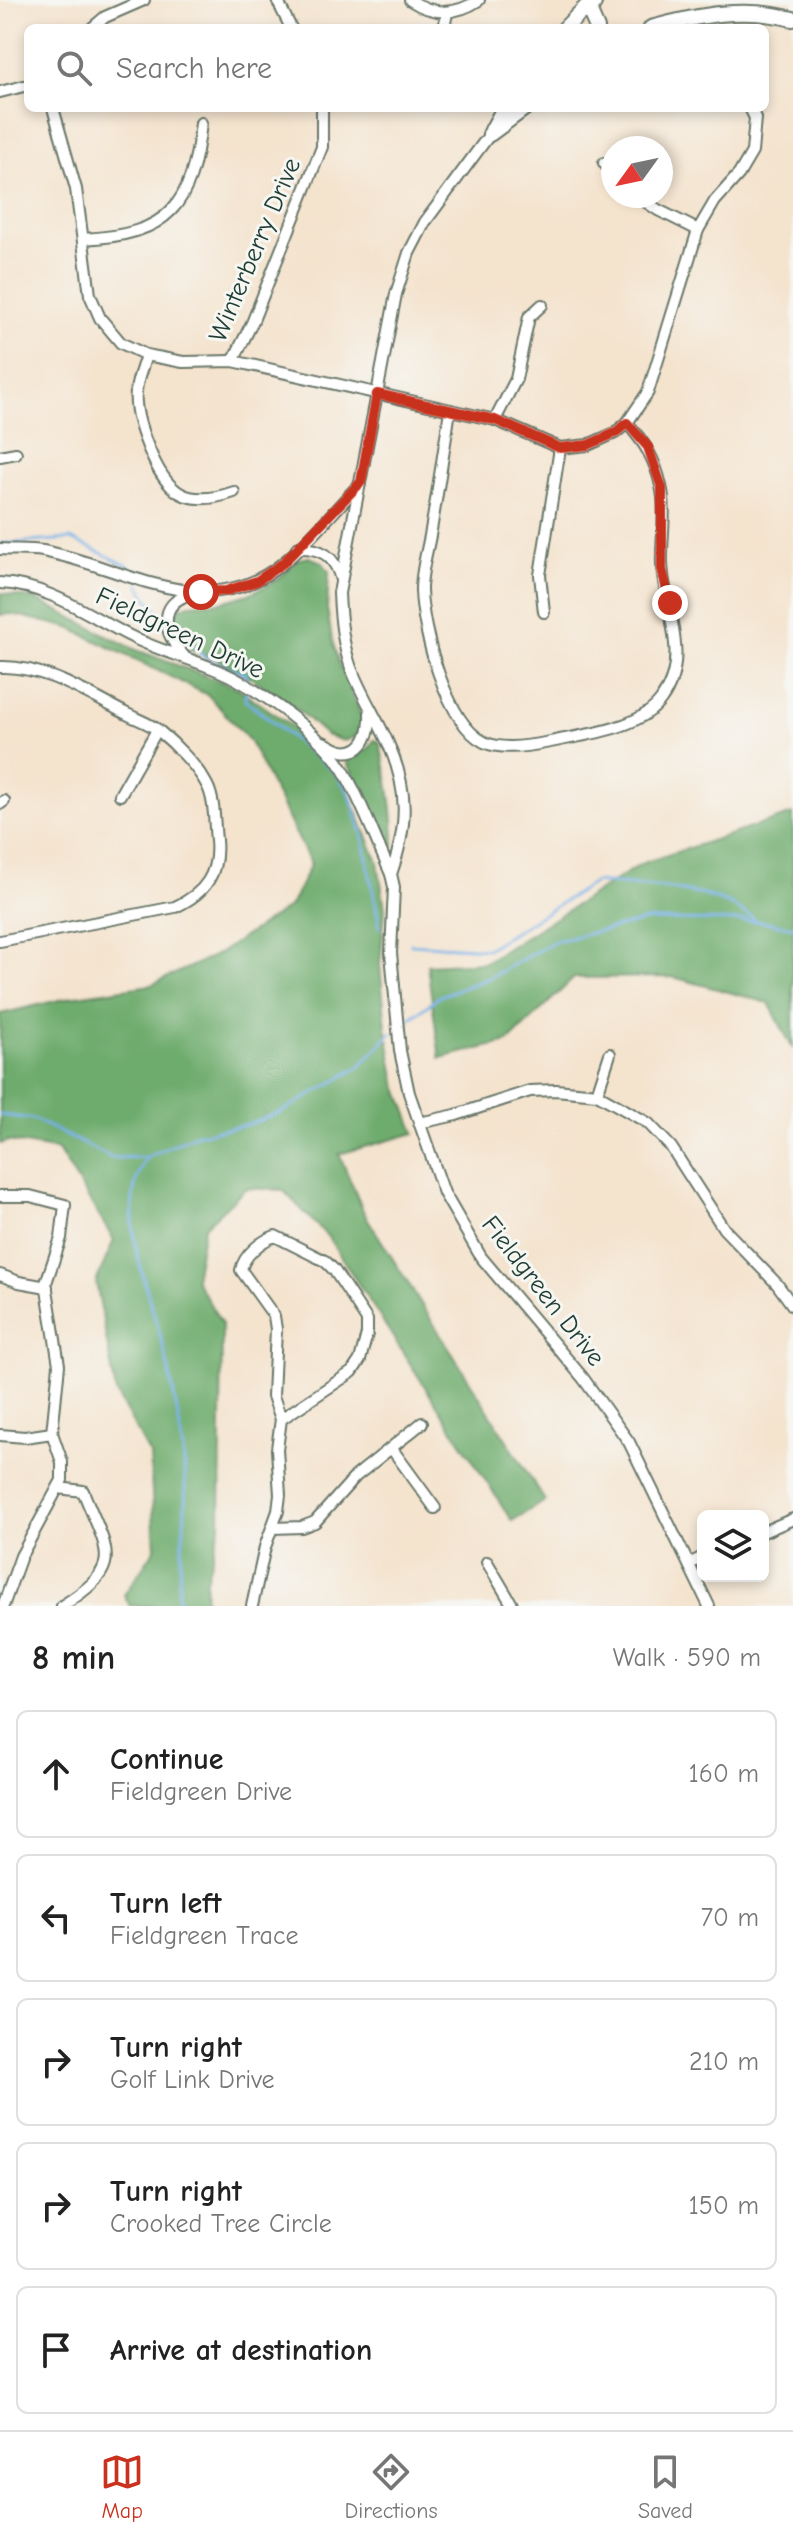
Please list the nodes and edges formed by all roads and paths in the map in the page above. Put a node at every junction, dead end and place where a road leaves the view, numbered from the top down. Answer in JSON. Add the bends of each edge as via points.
{"nodes":[{"id":1,"x":144,"y":0,"type":"edge"},
{"id":2,"x":277,"y":0,"type":"edge"},
{"id":3,"x":410,"y":0,"type":"edge"},
{"id":4,"x":479,"y":0,"type":"edge"},
{"id":5,"x":594,"y":0,"type":"edge"},
{"id":6,"x":740,"y":5,"type":"edge"},
{"id":7,"x":447,"y":13,"type":"junction"},
{"id":8,"x":793,"y":19,"type":"edge"},
{"id":9,"x":97,"y":24,"type":"edge"},
{"id":10,"x":289,"y":24,"type":"edge"},
{"id":11,"x":445,"y":24,"type":"edge"},
{"id":12,"x":569,"y":24,"type":"edge"},
{"id":13,"x":595,"y":24,"type":"edge"},
{"id":14,"x":666,"y":24,"type":"edge"},
{"id":15,"x":24,"y":86,"type":"edge"},
{"id":16,"x":0,"y":92,"type":"edge"},
{"id":17,"x":54,"y":112,"type":"edge"},
{"id":18,"x":322,"y":112,"type":"edge"},
{"id":19,"x":502,"y":112,"type":"edge"},
{"id":20,"x":520,"y":112,"type":"edge"},
{"id":21,"x":752,"y":112,"type":"edge"},
{"id":22,"x":201,"y":123,"type":"dead end"},
{"id":23,"x":490,"y":134,"type":"junction"},
{"id":24,"x":659,"y":208,"type":"edge"},
{"id":25,"x":698,"y":230,"type":"junction"},
{"id":26,"x":83,"y":239,"type":"junction"},
{"id":27,"x":542,"y":305,"type":"dead end"},
{"id":28,"x":146,"y":355,"type":"junction"},
{"id":29,"x":233,"y":361,"type":"junction"},
{"id":30,"x":377,"y":394,"type":"junction"},
{"id":31,"x":450,"y":410,"type":"junction"},
{"id":32,"x":495,"y":420,"type":"junction"},
{"id":33,"x":627,"y":423,"type":"junction"},
{"id":34,"x":560,"y":448,"type":"junction"},
{"id":35,"x":16,"y":453,"type":"dead end"},
{"id":36,"x":0,"y":456,"type":"edge"},
{"id":37,"x":361,"y":482,"type":"junction"},
{"id":38,"x":234,"y":492,"type":"dead end"},
{"id":39,"x":297,"y":548,"type":"junction"},
{"id":40,"x":0,"y":549,"type":"edge"},
{"id":41,"x":341,"y":582,"type":"junction"},
{"id":42,"x":0,"y":583,"type":"edge"},
{"id":43,"x":201,"y":592,"type":"junction"},
{"id":44,"x":544,"y":612,"type":"dead end"},
{"id":45,"x":184,"y":657,"type":"junction"},
{"id":46,"x":0,"y":667,"type":"edge"},
{"id":47,"x":369,"y":710,"type":"junction"},
{"id":48,"x":157,"y":730,"type":"junction"},
{"id":49,"x":318,"y":740,"type":"junction"},
{"id":50,"x":120,"y":795,"type":"dead end"},
{"id":51,"x":391,"y":874,"type":"junction"},
{"id":52,"x":0,"y":941,"type":"edge"},
{"id":53,"x":610,"y":1054,"type":"dead end"},
{"id":54,"x":597,"y":1094,"type":"junction"},
{"id":55,"x":419,"y":1123,"type":"junction"},
{"id":56,"x":0,"y":1196,"type":"edge"},
{"id":57,"x":0,"y":1275,"type":"edge"},
{"id":58,"x":47,"y":1287,"type":"junction"},
{"id":59,"x":793,"y":1306,"type":"edge"},
{"id":60,"x":281,"y":1419,"type":"junction"},
{"id":61,"x":422,"y":1423,"type":"dead end"},
{"id":62,"x":52,"y":1433,"type":"junction"},
{"id":63,"x":0,"y":1435,"type":"edge"},
{"id":64,"x":392,"y":1449,"type":"junction"},
{"id":65,"x":58,"y":1488,"type":"junction"},
{"id":66,"x":435,"y":1508,"type":"dead end"},
{"id":67,"x":793,"y":1519,"type":"edge"},
{"id":68,"x":273,"y":1528,"type":"junction"},
{"id":69,"x":769,"y":1529,"type":"edge"},
{"id":70,"x":697,"y":1560,"type":"edge"},
{"id":71,"x":487,"y":1562,"type":"dead end"},
{"id":72,"x":689,"y":1564,"type":"junction"},
{"id":73,"x":6,"y":1605,"type":"edge"},
{"id":74,"x":62,"y":1606,"type":"edge"},
{"id":75,"x":252,"y":1606,"type":"edge"},
{"id":76,"x":513,"y":1606,"type":"edge"},
{"id":77,"x":709,"y":1606,"type":"edge"}],
"edges":[{"from":1,"to":9,"type":"street"},
{"from":2,"to":10,"type":"street"},
{"from":3,"to":7,"type":"street","via":[[425,10]]},
{"from":4,"to":7,"type":"street"},
{"from":5,"to":12,"type":"street"},
{"from":5,"to":13,"type":"street","via":[[590,12]]},
{"from":6,"to":8,"type":"street"},
{"from":6,"to":14,"type":"street"},
{"from":7,"to":11,"type":"street"},
{"from":15,"to":16,"type":"street"},
{"from":17,"to":26,"type":"street","via":[[70,161]]},
{"from":18,"to":29,"type":"street","name":"Winterberry Drive","via":[[322,147]]},
{"from":19,"to":23,"type":"street"},
{"from":20,"to":23,"type":"street"},
{"from":21,"to":25,"type":"street","via":[[752,152]]},
{"from":22,"to":26,"type":"street","via":[[197,157],[180,201],[166,218],[148,229]]},
{"from":23,"to":30,"type":"street","via":[[425,222],[409,253]]},
{"from":24,"to":25,"type":"street"},
{"from":25,"to":33,"type":"street","via":[[648,392]]},
{"from":26,"to":28,"type":"street","via":[[90,295],[100,318],[121,343]]},
{"from":27,"to":32,"type":"street","via":[[529,317],[516,379]]},
{"from":28,"to":29,"type":"street","via":[[183,362]]},
{"from":28,"to":38,"type":"street","via":[[136,409],[164,480],[190,498],[214,499]]},
{"from":29,"to":30,"type":"street"},
{"from":30,"to":31,"type":"street"},
{"from":30,"to":37,"type":"street"},
{"from":31,"to":32,"type":"street"},
{"from":31,"to":33,"type":"street","via":[[421,587],[424,626],[456,713],[482,741],[501,746],[541,744],[614,728],[647,714],[671,681],[677,643],[662,569],[662,488],[648,447]]},
{"from":32,"to":34,"type":"street"},
{"from":33,"to":34,"type":"street","via":[[588,445]]},
{"from":34,"to":44,"type":"street","via":[[540,575]]},
{"from":35,"to":36,"type":"street"},
{"from":37,"to":39,"type":"street","name":"Fieldgreen Drive"},
{"from":37,"to":41,"type":"street"},
{"from":39,"to":41,"type":"street","via":[[326,553]]},
{"from":39,"to":43,"type":"street","name":"Fieldgreen Drive","via":[[257,581]]},
{"from":40,"to":43,"type":"street","name":"Fieldgreen Drive","via":[[43,551],[176,591]]},
{"from":41,"to":47,"type":"street","via":[[341,632]]},
{"from":42,"to":45,"type":"street","name":"Fieldgreen Drive","via":[[48,593],[134,638]]},
{"from":43,"to":45,"type":"street","via":[[175,602],[166,617],[166,628]]},
{"from":45,"to":49,"type":"street","name":"Fieldgreen Drive","via":[[234,678]]},
{"from":46,"to":48,"type":"street","via":[[47,676]]},
{"from":47,"to":49,"type":"street","via":[[371,726],[360,746],[343,751]]},
{"from":47,"to":51,"type":"street","via":[[400,776],[402,843]]},
{"from":48,"to":50,"type":"street"},
{"from":48,"to":52,"type":"street","via":[[208,787],[217,858],[204,888],[175,907]]},
{"from":49,"to":51,"type":"street","name":"Fieldgreen Drive","via":[[343,770]]},
{"from":51,"to":55,"type":"street","name":"Fieldgreen Drive","via":[[394,1006]]},
{"from":53,"to":54,"type":"street"},
{"from":54,"to":55,"type":"street","via":[[530,1091]]},
{"from":54,"to":59,"type":"street","via":[[648,1123],[671,1147],[724,1229]]},
{"from":55,"to":72,"type":"street","name":"Fieldgreen Drive","via":[[444,1193],[481,1257],[583,1378],[629,1442]]},
{"from":56,"to":58,"type":"street","via":[[30,1196],[65,1205]]},
{"from":57,"to":58,"type":"street"},
{"from":58,"to":62,"type":"street","via":[[59,1365]]},
{"from":60,"to":60,"type":"street","via":[[273,1396],[274,1316],[241,1270],[244,1261],[275,1236],[329,1265],[367,1320],[360,1360],[352,1372]]},
{"from":60,"to":68,"type":"street","via":[[280,1495]]},
{"from":61,"to":64,"type":"street"},
{"from":62,"to":63,"type":"street"},
{"from":62,"to":65,"type":"street","via":[[62,1462]]},
{"from":64,"to":66,"type":"street"},
{"from":64,"to":68,"type":"street","via":[[347,1485],[315,1522]]},
{"from":65,"to":73,"type":"street","via":[[21,1556]]},
{"from":65,"to":74,"type":"street","via":[[83,1491],[107,1559],[92,1586]]},
{"from":67,"to":69,"type":"street"},
{"from":68,"to":75,"type":"street"},
{"from":70,"to":72,"type":"street"},
{"from":71,"to":76,"type":"street"},
{"from":72,"to":77,"type":"street","name":"Fieldgreen Drive"}]}
